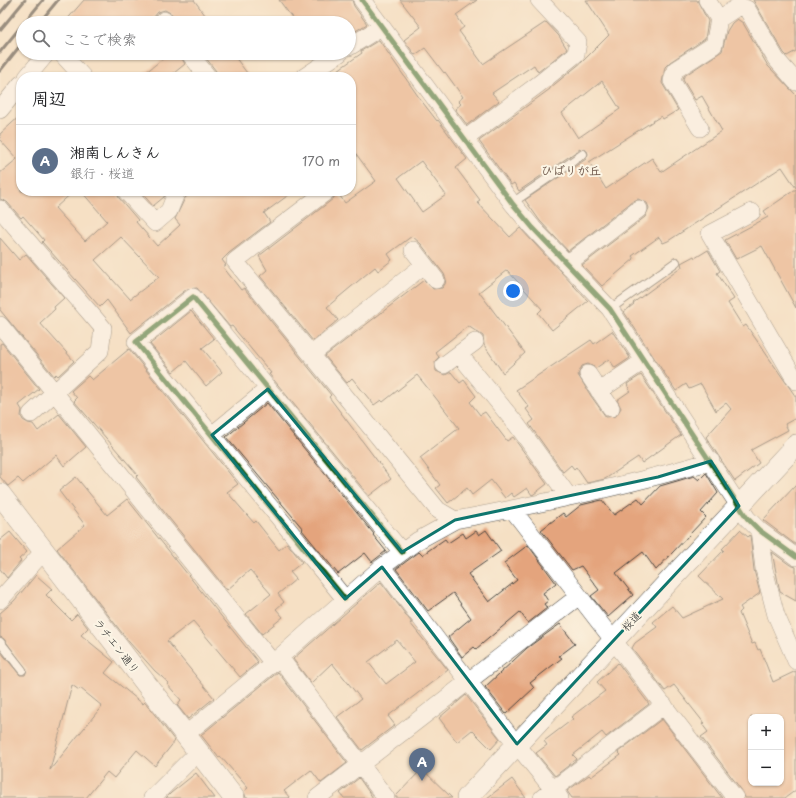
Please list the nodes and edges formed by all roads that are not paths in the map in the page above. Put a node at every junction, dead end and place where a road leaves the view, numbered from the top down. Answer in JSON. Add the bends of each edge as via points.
{"nodes":[{"id":1,"x":362,"y":0,"type":"edge"},
{"id":2,"x":539,"y":0,"type":"edge"},
{"id":3,"x":707,"y":0,"type":"edge"},
{"id":4,"x":719,"y":19,"type":"junction"},
{"id":5,"x":381,"y":27,"type":"junction"},
{"id":6,"x":356,"y":43,"type":"edge"},
{"id":7,"x":41,"y":60,"type":"edge"},
{"id":8,"x":67,"y":60,"type":"edge"},
{"id":9,"x":195,"y":60,"type":"edge"},
{"id":10,"x":330,"y":60,"type":"edge"},
{"id":11,"x":31,"y":72,"type":"edge"},
{"id":12,"x":78,"y":72,"type":"edge"},
{"id":13,"x":204,"y":72,"type":"edge"},
{"id":14,"x":312,"y":72,"type":"edge"},
{"id":15,"x":796,"y":82,"type":"edge"},
{"id":16,"x":16,"y":90,"type":"edge"},
{"id":17,"x":0,"y":110,"type":"edge"},
{"id":18,"x":700,"y":128,"type":"dead end"},
{"id":19,"x":464,"y":138,"type":"junction"},
{"id":20,"x":583,"y":154,"type":"dead end"},
{"id":21,"x":131,"y":196,"type":"edge"},
{"id":22,"x":175,"y":196,"type":"edge"},
{"id":23,"x":320,"y":196,"type":"edge"},
{"id":24,"x":512,"y":202,"type":"junction"},
{"id":25,"x":0,"y":209,"type":"edge"},
{"id":26,"x":639,"y":209,"type":"dead end"},
{"id":27,"x":752,"y":212,"type":"dead end"},
{"id":28,"x":412,"y":250,"type":"dead end"},
{"id":29,"x":676,"y":262,"type":"dead end"},
{"id":30,"x":567,"y":264,"type":"junction"},
{"id":31,"x":424,"y":265,"type":"junction"},
{"id":32,"x":436,"y":280,"type":"dead end"},
{"id":33,"x":610,"y":309,"type":"junction"},
{"id":34,"x":0,"y":325,"type":"edge"},
{"id":35,"x":475,"y":342,"type":"dead end"},
{"id":36,"x":312,"y":354,"type":"junction"},
{"id":37,"x":459,"y":354,"type":"junction"},
{"id":38,"x":644,"y":360,"type":"junction"},
{"id":39,"x":444,"y":365,"type":"dead end"},
{"id":40,"x":588,"y":374,"type":"dead end"},
{"id":41,"x":796,"y":381,"type":"edge"},
{"id":42,"x":268,"y":389,"type":"junction"},
{"id":43,"x":599,"y":392,"type":"junction"},
{"id":44,"x":54,"y":393,"type":"junction"},
{"id":45,"x":611,"y":408,"type":"dead end"},
{"id":46,"x":31,"y":414,"type":"dead end"},
{"id":47,"x":212,"y":435,"type":"junction"},
{"id":48,"x":796,"y":445,"type":"edge"},
{"id":49,"x":711,"y":461,"type":"junction"},
{"id":50,"x":0,"y":494,"type":"edge"},
{"id":51,"x":569,"y":497,"type":"junction"},
{"id":52,"x":739,"y":506,"type":"junction"},
{"id":53,"x":512,"y":509,"type":"junction"},
{"id":54,"x":455,"y":520,"type":"junction"},
{"id":55,"x":759,"y":530,"type":"junction"},
{"id":56,"x":44,"y":551,"type":"junction"},
{"id":57,"x":402,"y":552,"type":"junction"},
{"id":58,"x":796,"y":557,"type":"edge"},
{"id":59,"x":382,"y":567,"type":"junction"},
{"id":60,"x":579,"y":596,"type":"junction"},
{"id":61,"x":345,"y":599,"type":"junction"},
{"id":62,"x":0,"y":600,"type":"edge"},
{"id":63,"x":614,"y":640,"type":"junction"},
{"id":64,"x":0,"y":642,"type":"edge"},
{"id":65,"x":276,"y":660,"type":"junction"},
{"id":66,"x":796,"y":661,"type":"edge"},
{"id":67,"x":22,"y":670,"type":"dead end"},
{"id":68,"x":469,"y":681,"type":"junction"},
{"id":69,"x":664,"y":705,"type":"junction"},
{"id":70,"x":186,"y":735,"type":"junction"},
{"id":71,"x":517,"y":744,"type":"junction"},
{"id":72,"x":198,"y":752,"type":"junction"},
{"id":73,"x":360,"y":764,"type":"junction"},
{"id":74,"x":551,"y":795,"type":"edge"},
{"id":75,"x":152,"y":798,"type":"edge"},
{"id":76,"x":234,"y":798,"type":"edge"},
{"id":77,"x":317,"y":798,"type":"edge"},
{"id":78,"x":386,"y":798,"type":"edge"},
{"id":79,"x":467,"y":798,"type":"edge"},
{"id":80,"x":735,"y":798,"type":"edge"}],
"edges":[{"from":1,"to":5,"type":"street"},
{"from":2,"to":19,"type":"street","via":[[578,42],[576,54],[540,84]]},
{"from":3,"to":4,"type":"street"},
{"from":4,"to":15,"type":"street","via":[[739,6],[747,9],[776,58]]},
{"from":4,"to":18,"type":"street","via":[[714,44],[675,70],[672,81]]},
{"from":5,"to":6,"type":"street"},
{"from":5,"to":19,"type":"street"},
{"from":7,"to":11,"type":"street"},
{"from":8,"to":12,"type":"street"},
{"from":9,"to":13,"type":"street"},
{"from":10,"to":14,"type":"street"},
{"from":16,"to":17,"type":"street"},
{"from":19,"to":24,"type":"street"},
{"from":20,"to":24,"type":"lane"},
{"from":21,"to":22,"type":"street","via":[[155,223],[169,210]]},
{"from":23,"to":36,"type":"street","via":[[235,261]]},
{"from":24,"to":30,"type":"street"},
{"from":25,"to":44,"type":"street","via":[[103,328],[100,351]]},
{"from":26,"to":30,"type":"street"},
{"from":27,"to":41,"type":"street","via":[[710,234]]},
{"from":28,"to":31,"type":"street"},
{"from":29,"to":33,"type":"lane"},
{"from":30,"to":33,"type":"street"},
{"from":31,"to":32,"type":"street"},
{"from":31,"to":36,"type":"street"},
{"from":33,"to":38,"type":"street"},
{"from":34,"to":44,"type":"street"},
{"from":35,"to":37,"type":"street"},
{"from":36,"to":54,"type":"street","via":[[438,510]]},
{"from":37,"to":39,"type":"street"},
{"from":37,"to":51,"type":"street","via":[[517,425]]},
{"from":38,"to":43,"type":"street"},
{"from":38,"to":49,"type":"street"},
{"from":40,"to":43,"type":"street"},
{"from":42,"to":47,"type":"street"},
{"from":42,"to":47,"type":"street","via":[[193,297],[136,342]]},
{"from":42,"to":57,"type":"street"},
{"from":43,"to":45,"type":"street"},
{"from":44,"to":46,"type":"street"},
{"from":44,"to":65,"type":"street"},
{"from":47,"to":61,"type":"street"},
{"from":48,"to":52,"type":"street","name":"桜道"},
{"from":49,"to":51,"type":"street","via":[[658,477]]},
{"from":49,"to":52,"type":"street"},
{"from":50,"to":56,"type":"street","name":"ラチエン通り"},
{"from":51,"to":53,"type":"street"},
{"from":52,"to":55,"type":"street"},
{"from":52,"to":63,"type":"street","name":"桜道"},
{"from":53,"to":54,"type":"street"},
{"from":53,"to":60,"type":"street"},
{"from":54,"to":57,"type":"street","via":[[416,541]]},
{"from":55,"to":58,"type":"street"},
{"from":55,"to":66,"type":"street","via":[[764,569],[776,615]]},
{"from":56,"to":62,"type":"street"},
{"from":56,"to":70,"type":"street","name":"ラチエン通り"},
{"from":57,"to":59,"type":"street"},
{"from":59,"to":61,"type":"street"},
{"from":59,"to":68,"type":"street"},
{"from":60,"to":63,"type":"street"},
{"from":60,"to":68,"type":"street"},
{"from":61,"to":65,"type":"street"},
{"from":63,"to":69,"type":"street"},
{"from":63,"to":71,"type":"street","name":"桜道"},
{"from":64,"to":67,"type":"lane"},
{"from":65,"to":70,"type":"street"},
{"from":65,"to":73,"type":"street"},
{"from":68,"to":71,"type":"street"},
{"from":68,"to":73,"type":"street"},
{"from":69,"to":74,"type":"street"},
{"from":69,"to":80,"type":"street"},
{"from":70,"to":72,"type":"street","name":"ラチエン通り"},
{"from":71,"to":74,"type":"street"},
{"from":71,"to":79,"type":"street","name":"桜道"},
{"from":72,"to":75,"type":"street"},
{"from":72,"to":76,"type":"street","name":"ラチエン通り"},
{"from":73,"to":77,"type":"street"},
{"from":73,"to":78,"type":"street"}]}
